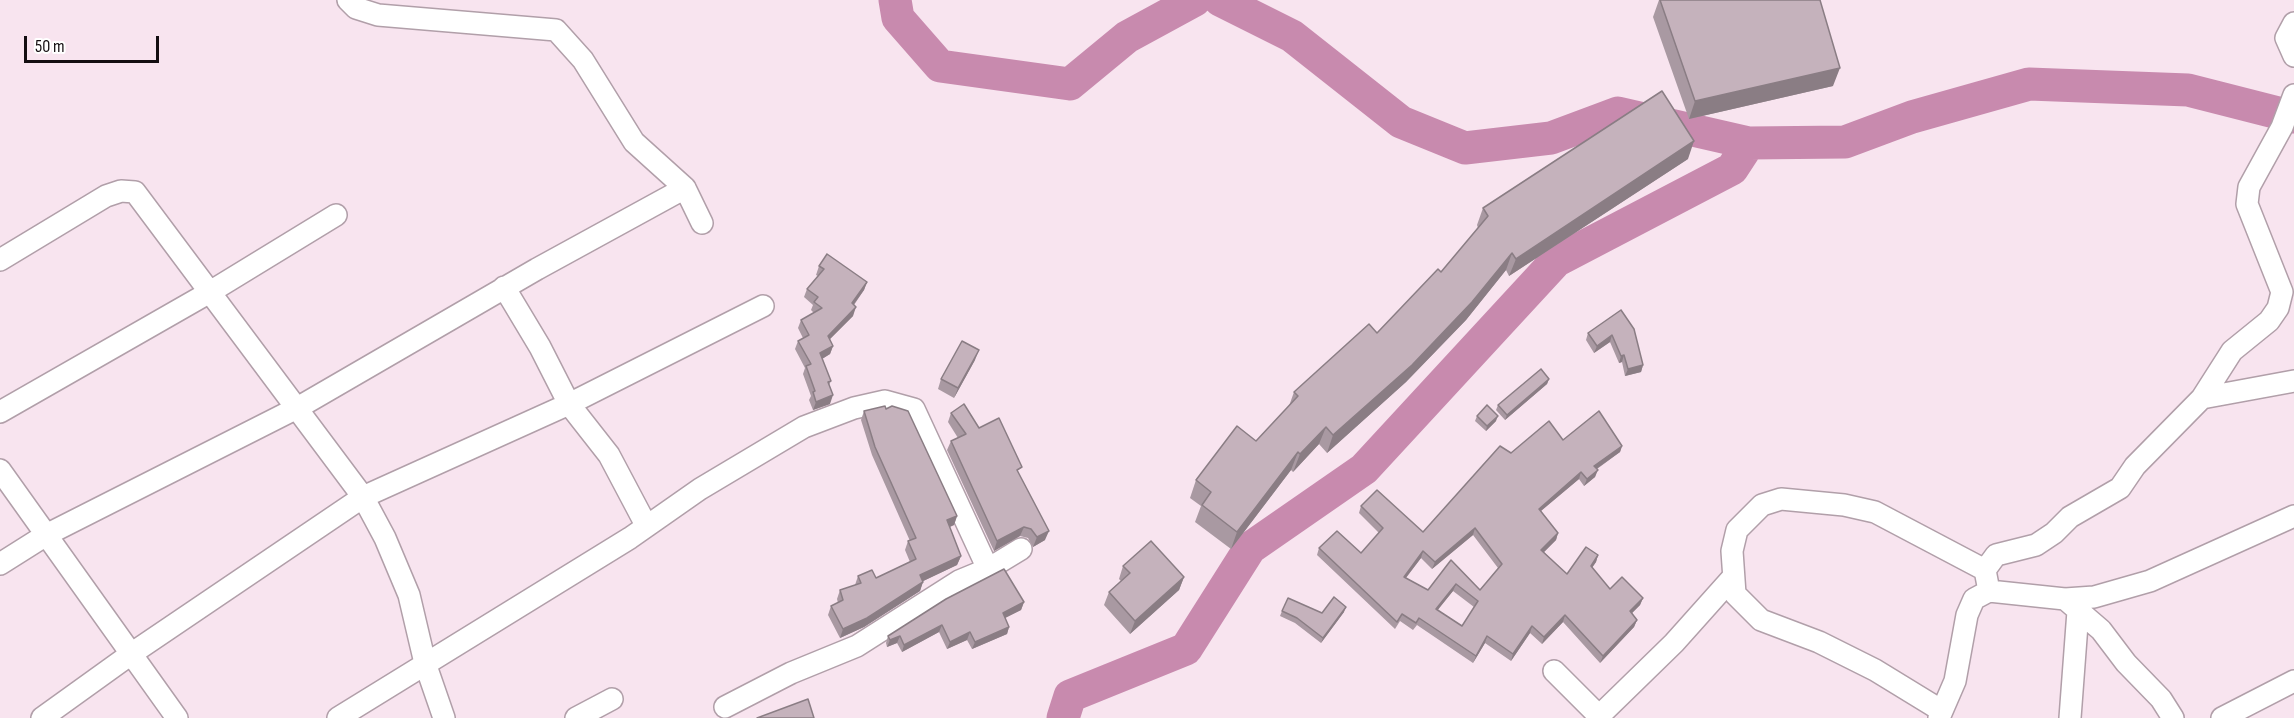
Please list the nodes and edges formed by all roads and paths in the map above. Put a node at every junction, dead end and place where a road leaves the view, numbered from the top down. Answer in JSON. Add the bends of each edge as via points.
{"nodes":[{"id":1,"x":348,"y":0,"type":"edge"},
{"id":2,"x":2294,"y":23,"type":"edge"},
{"id":3,"x":2294,"y":56,"type":"edge"},
{"id":4,"x":2294,"y":95,"type":"edge"},
{"id":5,"x":685,"y":188,"type":"junction"},
{"id":6,"x":336,"y":216,"type":"dead end"},
{"id":7,"x":702,"y":223,"type":"dead end"},
{"id":8,"x":0,"y":260,"type":"edge"},
{"id":9,"x":504,"y":287,"type":"junction"},
{"id":10,"x":210,"y":292,"type":"junction"},
{"id":11,"x":763,"y":306,"type":"dead end"},
{"id":12,"x":2294,"y":381,"type":"edge"},
{"id":13,"x":2202,"y":399,"type":"junction"},
{"id":14,"x":569,"y":404,"type":"junction"},
{"id":15,"x":298,"y":407,"type":"junction"},
{"id":16,"x":0,"y":412,"type":"edge"},
{"id":17,"x":0,"y":470,"type":"edge"},
{"id":18,"x":363,"y":497,"type":"junction"},
{"id":19,"x":2294,"y":516,"type":"edge"},
{"id":20,"x":646,"y":525,"type":"junction"},
{"id":21,"x":46,"y":535,"type":"junction"},
{"id":22,"x":1022,"y":549,"type":"dead end"},
{"id":23,"x":0,"y":564,"type":"edge"},
{"id":24,"x":988,"y":569,"type":"junction"},
{"id":25,"x":1985,"y":570,"type":"junction"},
{"id":26,"x":1733,"y":577,"type":"junction"},
{"id":27,"x":1989,"y":591,"type":"junction"},
{"id":28,"x":2071,"y":605,"type":"junction"},
{"id":29,"x":131,"y":654,"type":"junction"},
{"id":30,"x":425,"y":663,"type":"junction"},
{"id":31,"x":1554,"y":671,"type":"dead end"},
{"id":32,"x":2294,"y":681,"type":"edge"},
{"id":33,"x":612,"y":699,"type":"dead end"},
{"id":34,"x":725,"y":707,"type":"dead end"},
{"id":35,"x":1941,"y":714,"type":"edge"},
{"id":36,"x":1599,"y":717,"type":"edge"},
{"id":37,"x":42,"y":718,"type":"edge"},
{"id":38,"x":177,"y":718,"type":"edge"},
{"id":39,"x":338,"y":718,"type":"edge"},
{"id":40,"x":444,"y":718,"type":"edge"},
{"id":41,"x":576,"y":718,"type":"edge"},
{"id":42,"x":2070,"y":718,"type":"edge"},
{"id":43,"x":2173,"y":718,"type":"edge"},
{"id":44,"x":2222,"y":718,"type":"edge"}],
"edges":[{"from":1,"to":5,"type":"street","via":[[356,8],[378,15],[556,30],[583,60],[634,142]]},
{"from":2,"to":3,"type":"street","via":[[2286,38]]},
{"from":4,"to":13,"type":"street","via":[[2282,127],[2249,187],[2247,204],[2282,292],[2278,308],[2269,321],[2232,351]]},
{"from":5,"to":7,"type":"street"},
{"from":5,"to":9,"type":"street"},
{"from":6,"to":10,"type":"street"},
{"from":8,"to":10,"type":"street","via":[[106,196],[135,192]]},
{"from":9,"to":14,"type":"street"},
{"from":9,"to":15,"type":"street"},
{"from":10,"to":15,"type":"street"},
{"from":10,"to":16,"type":"street"},
{"from":11,"to":14,"type":"street"},
{"from":12,"to":13,"type":"street"},
{"from":13,"to":25,"type":"street","via":[[2135,466],[2120,488],[2082,509],[2037,545],[1996,555]]},
{"from":14,"to":18,"type":"street"},
{"from":14,"to":20,"type":"street","via":[[609,455]]},
{"from":15,"to":18,"type":"street"},
{"from":15,"to":21,"type":"street"},
{"from":17,"to":21,"type":"street"},
{"from":18,"to":29,"type":"street"},
{"from":18,"to":30,"type":"street","via":[[409,595]]},
{"from":19,"to":28,"type":"street","via":[[2150,581]]},
{"from":20,"to":24,"type":"street","via":[[804,426],[885,401],[914,409]]},
{"from":20,"to":30,"type":"street"},
{"from":21,"to":23,"type":"street"},
{"from":21,"to":29,"type":"street"},
{"from":22,"to":24,"type":"street"},
{"from":24,"to":34,"type":"street","via":[[959,581],[856,646]]},
{"from":25,"to":26,"type":"street","via":[[1875,512],[1781,499],[1761,505],[1737,530],[1732,551]]},
{"from":25,"to":27,"type":"street"},
{"from":26,"to":35,"type":"street","via":[[1735,594],[1761,620],[1819,642],[1875,670]]},
{"from":26,"to":36,"type":"street","via":[[1674,643]]},
{"from":27,"to":28,"type":"street"},
{"from":27,"to":35,"type":"street","via":[[1974,599],[1967,615],[1955,681]]},
{"from":28,"to":42,"type":"street"},
{"from":28,"to":43,"type":"street","via":[[2101,630]]},
{"from":29,"to":37,"type":"street"},
{"from":29,"to":38,"type":"street"},
{"from":30,"to":39,"type":"street"},
{"from":30,"to":40,"type":"street"},
{"from":31,"to":36,"type":"street"},
{"from":32,"to":44,"type":"street"},
{"from":33,"to":41,"type":"street"}]}
